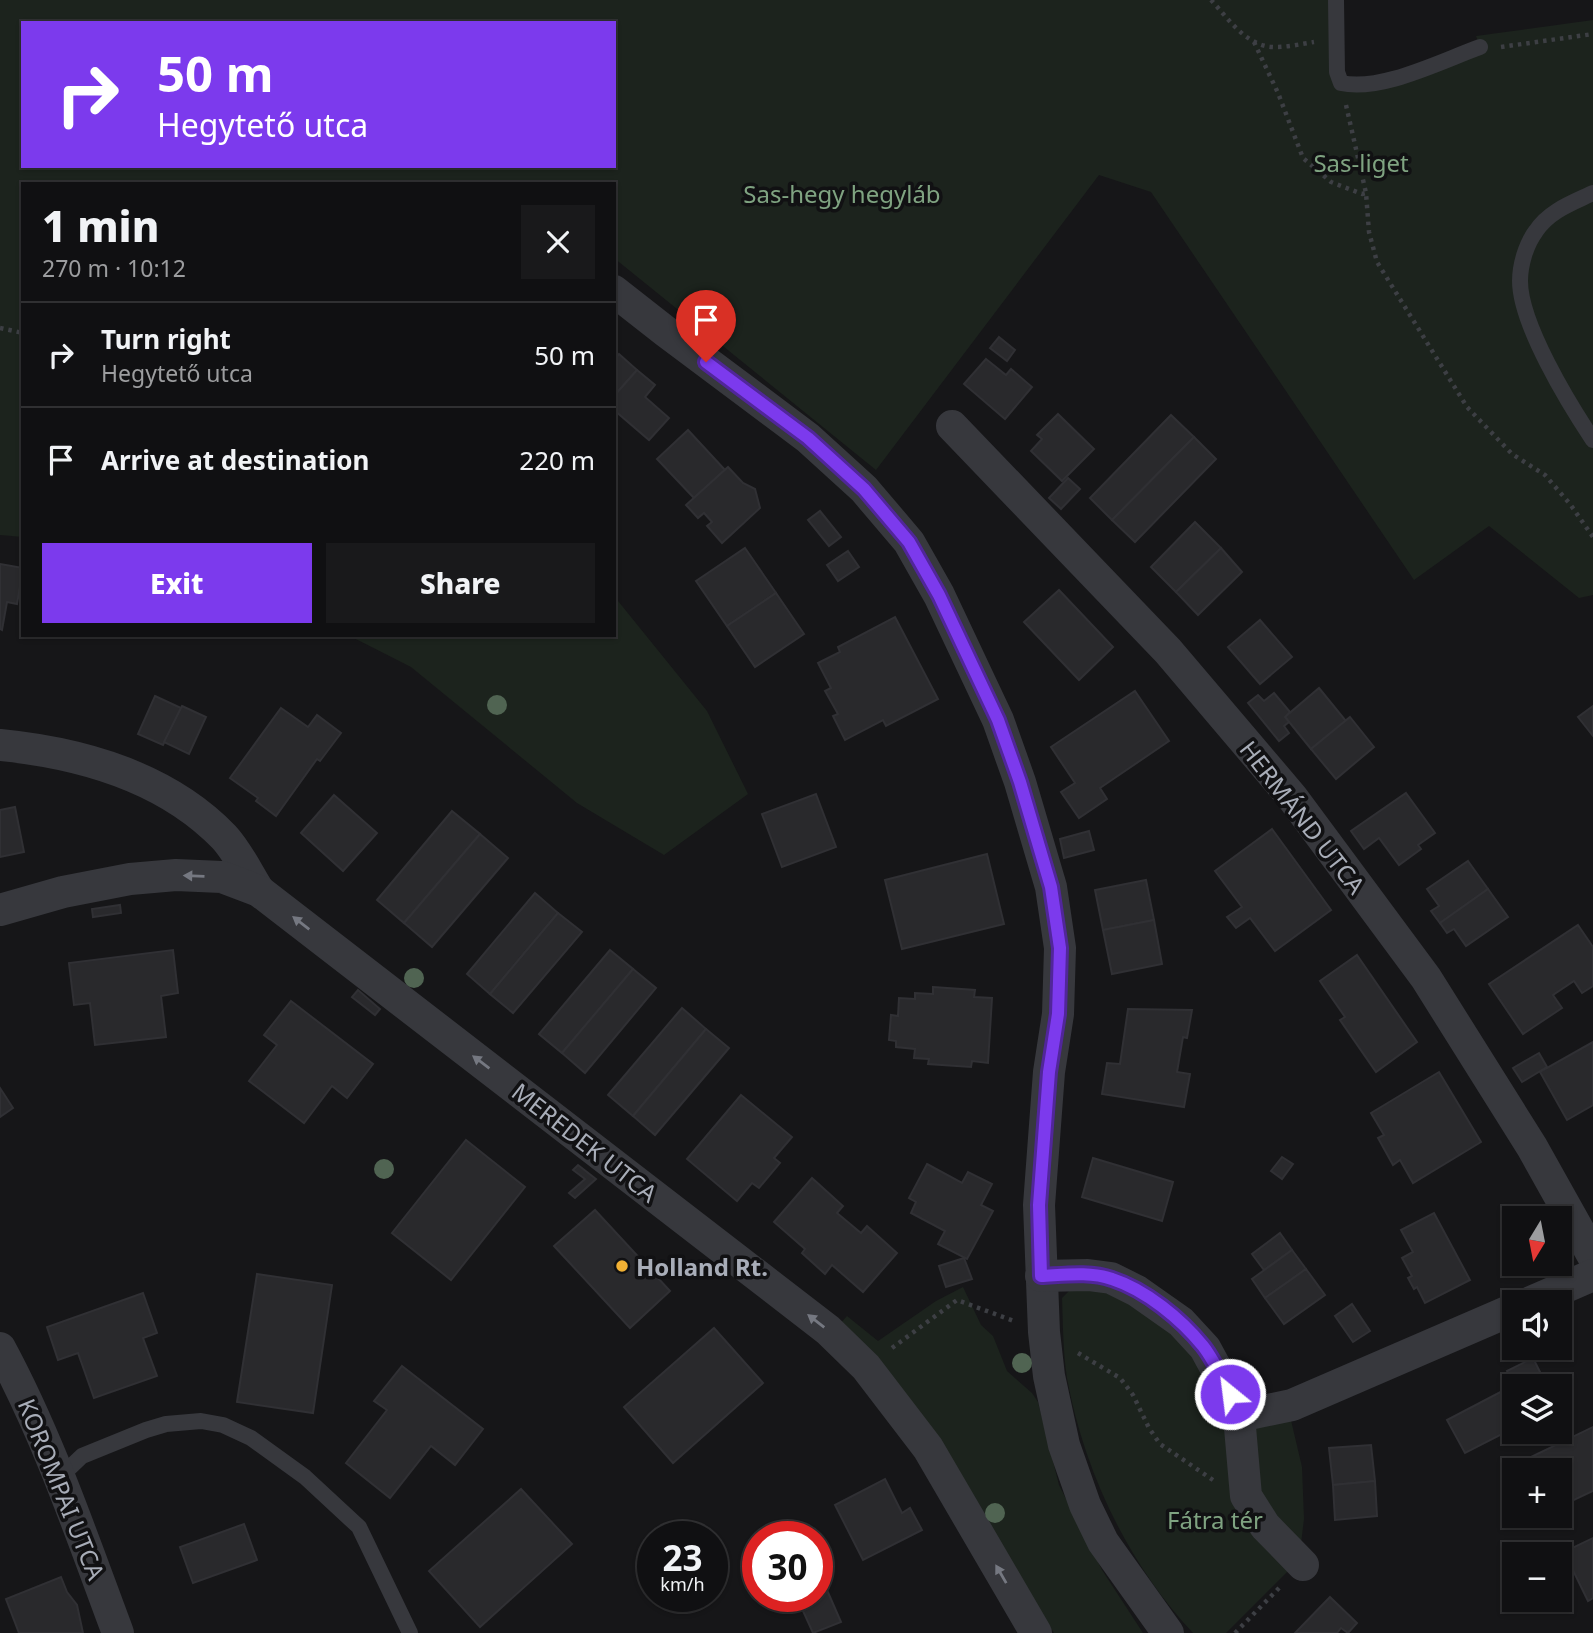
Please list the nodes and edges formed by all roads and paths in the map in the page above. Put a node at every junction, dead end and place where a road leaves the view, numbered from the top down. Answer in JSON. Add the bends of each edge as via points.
{"nodes":[{"id":1,"x":1211,"y":0,"type":"edge"},
{"id":2,"x":1336,"y":0,"type":"edge"},
{"id":3,"x":1593,"y":34,"type":"edge"},
{"id":4,"x":1336,"y":39,"type":"junction"},
{"id":5,"x":1254,"y":42,"type":"junction"},
{"id":6,"x":1480,"y":47,"type":"joint"},
{"id":7,"x":1341,"y":83,"type":"junction"},
{"id":8,"x":1366,"y":193,"type":"junction"},
{"id":9,"x":1593,"y":193,"type":"edge"},
{"id":10,"x":616,"y":293,"type":"edge"},
{"id":11,"x":0,"y":328,"type":"edge"},
{"id":12,"x":21,"y":333,"type":"edge"},
{"id":13,"x":952,"y":426,"type":"dead end"},
{"id":14,"x":1593,"y":440,"type":"edge"},
{"id":15,"x":1593,"y":537,"type":"edge"},
{"id":16,"x":0,"y":745,"type":"edge"},
{"id":17,"x":259,"y":891,"type":"junction"},
{"id":18,"x":0,"y":910,"type":"edge"},
{"id":19,"x":1593,"y":1256,"type":"edge"},
{"id":20,"x":1593,"y":1275,"type":"edge"},
{"id":21,"x":1041,"y":1276,"type":"junction"},
{"id":22,"x":1559,"y":1290,"type":"edge"},
{"id":23,"x":1502,"y":1314,"type":"edge"},
{"id":24,"x":1044,"y":1332,"type":"junction"},
{"id":25,"x":0,"y":1348,"type":"edge"},
{"id":26,"x":866,"y":1367,"type":"junction"},
{"id":27,"x":1238,"y":1416,"type":"junction"},
{"id":28,"x":1188,"y":1462,"type":"dead end"},
{"id":29,"x":60,"y":1477,"type":"junction"},
{"id":30,"x":1303,"y":1565,"type":"joint"},
{"id":31,"x":118,"y":1633,"type":"edge"},
{"id":32,"x":410,"y":1633,"type":"edge"},
{"id":33,"x":1035,"y":1633,"type":"edge"},
{"id":34,"x":1168,"y":1633,"type":"edge"},
{"id":35,"x":1235,"y":1633,"type":"edge"}],
"edges":[{"from":1,"to":5,"type":"path"},
{"from":2,"to":4,"type":"lane"},
{"from":3,"to":6,"type":"path"},
{"from":4,"to":5,"type":"path","via":[[1273,47]]},
{"from":4,"to":7,"type":"lane"},
{"from":5,"to":8,"type":"path","via":[[1303,158],[1331,182]]},
{"from":6,"to":7,"type":"lane","via":[[1381,83]]},
{"from":7,"to":8,"type":"path"},
{"from":8,"to":15,"type":"path","via":[[1377,262],[1467,407],[1512,454],[1545,475]]},
{"from":9,"to":14,"type":"lane","via":[[1557,210],[1536,230],[1524,256],[1520,281],[1533,329],[1567,400]]},
{"from":10,"to":21,"type":"street","via":[[808,438],[864,489],[909,542],[998,720],[1051,887],[1060,948],[1039,1205]]},
{"from":11,"to":12,"type":"path"},
{"from":13,"to":19,"type":"street","name":"HERMÁND UTCA","via":[[1168,651],[1293,797],[1426,978],[1532,1147]]},
{"from":16,"to":17,"type":"street","via":[[86,760],[170,793],[226,839]]},
{"from":17,"to":18,"type":"street","name":"MEREDEK UTCA","one_way":true,"via":[[222,877],[176,875],[63,892]]},
{"from":26,"to":17,"type":"street","name":"MEREDEK UTCA","one_way":true,"via":[[828,1330]]},
{"from":20,"to":22,"type":"street"},
{"from":21,"to":24,"type":"street"},
{"from":21,"to":27,"type":"street","via":[[1111,1278],[1181,1322],[1205,1348]]},
{"from":23,"to":27,"type":"street","via":[[1292,1405]]},
{"from":24,"to":26,"type":"path","via":[[957,1300]]},
{"from":24,"to":28,"type":"path","via":[[1120,1378],[1160,1444]]},
{"from":24,"to":34,"type":"street","via":[[1064,1445],[1085,1505],[1103,1542]]},
{"from":25,"to":29,"type":"street","name":"KOROMPAI UTCA"},
{"from":33,"to":26,"type":"street","name":"MEREDEK UTCA","one_way":true,"via":[[928,1448]]},
{"from":27,"to":30,"type":"street","via":[[1245,1496],[1265,1526]]},
{"from":29,"to":31,"type":"street","name":"KOROMPAI UTCA"},
{"from":29,"to":32,"type":"lane","via":[[82,1456],[146,1430],[201,1421],[223,1424],[305,1477],[359,1527]]},
{"from":30,"to":35,"type":"path"}]}
